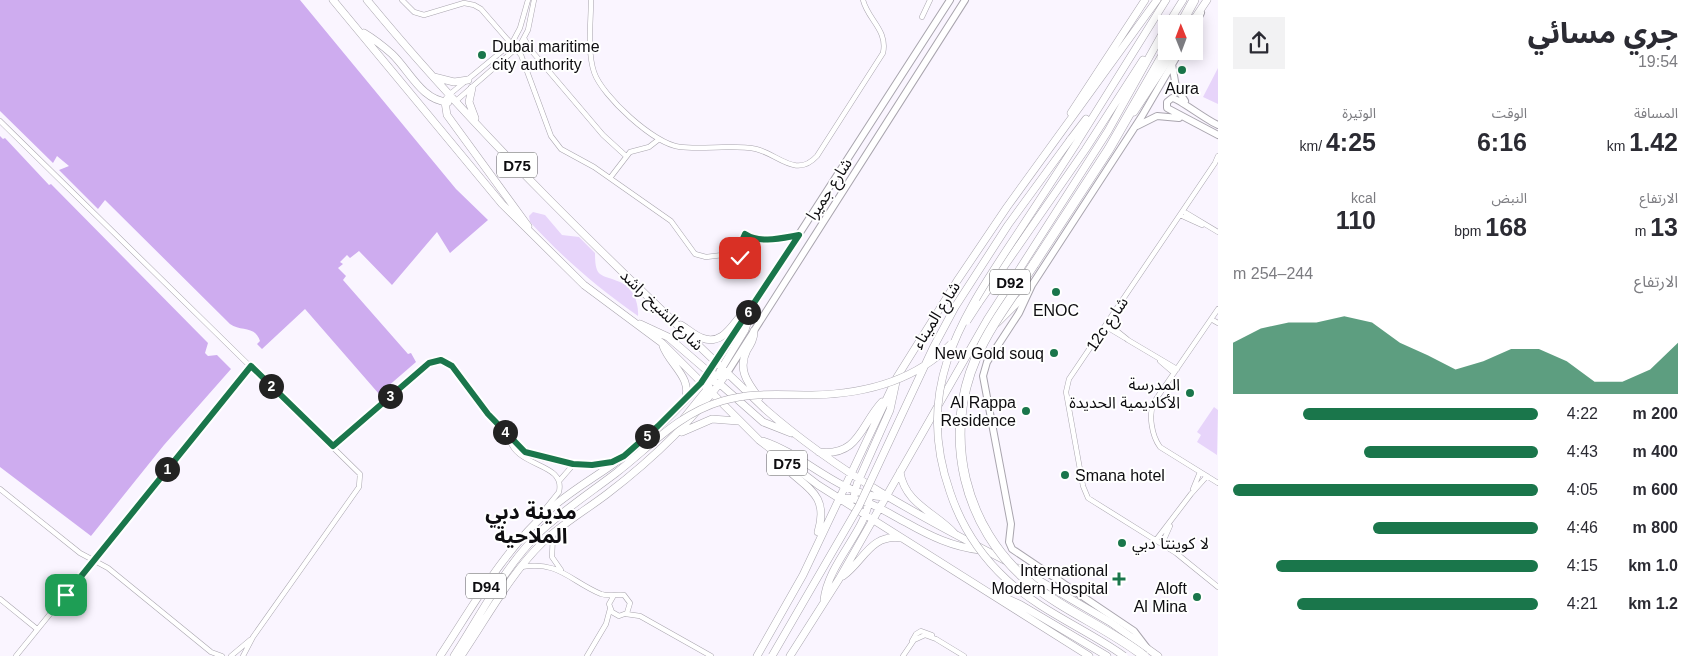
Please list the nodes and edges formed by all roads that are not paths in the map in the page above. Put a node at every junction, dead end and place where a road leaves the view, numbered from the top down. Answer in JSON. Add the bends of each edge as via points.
{"nodes":[{"id":1,"x":333,"y":0,"type":"edge"},
{"id":2,"x":367,"y":0,"type":"edge"},
{"id":3,"x":402,"y":0,"type":"edge"},
{"id":4,"x":528,"y":0,"type":"edge"},
{"id":5,"x":534,"y":0,"type":"edge"},
{"id":6,"x":591,"y":0,"type":"edge"},
{"id":7,"x":863,"y":0,"type":"edge"},
{"id":8,"x":930,"y":0,"type":"edge"},
{"id":9,"x":950,"y":0,"type":"edge"},
{"id":10,"x":965,"y":0,"type":"edge"},
{"id":11,"x":1145,"y":0,"type":"edge"},
{"id":12,"x":1157,"y":0,"type":"edge"},
{"id":13,"x":1166,"y":0,"type":"edge"},
{"id":14,"x":1183,"y":0,"type":"edge"},
{"id":15,"x":1194,"y":0,"type":"edge"},
{"id":16,"x":1207,"y":0,"type":"edge"},
{"id":17,"x":1174,"y":15,"type":"edge"},
{"id":18,"x":1185,"y":15,"type":"edge"},
{"id":19,"x":1197,"y":15,"type":"edge"},
{"id":20,"x":1200,"y":15,"type":"edge"},
{"id":21,"x":922,"y":16,"type":"dead end"},
{"id":22,"x":357,"y":28,"type":"junction"},
{"id":23,"x":524,"y":38,"type":"junction"},
{"id":24,"x":1158,"y":40,"type":"joint"},
{"id":25,"x":512,"y":42,"type":"junction"},
{"id":26,"x":517,"y":48,"type":"junction"},
{"id":27,"x":1160,"y":60,"type":"edge"},
{"id":28,"x":1168,"y":60,"type":"edge"},
{"id":29,"x":1174,"y":60,"type":"edge"},
{"id":30,"x":1172,"y":63,"type":"junction"},
{"id":31,"x":434,"y":77,"type":"junction"},
{"id":32,"x":468,"y":80,"type":"junction"},
{"id":33,"x":472,"y":88,"type":"junction"},
{"id":34,"x":450,"y":94,"type":"junction"},
{"id":35,"x":456,"y":101,"type":"junction"},
{"id":36,"x":445,"y":102,"type":"junction"},
{"id":37,"x":1127,"y":120,"type":"junction"},
{"id":38,"x":0,"y":121,"type":"edge"},
{"id":39,"x":1218,"y":121,"type":"edge"},
{"id":40,"x":479,"y":125,"type":"junction"},
{"id":41,"x":1218,"y":125,"type":"edge"},
{"id":42,"x":1206,"y":128,"type":"junction"},
{"id":43,"x":1064,"y":129,"type":"junction"},
{"id":44,"x":1133,"y":129,"type":"junction"},
{"id":45,"x":1218,"y":135,"type":"edge"},
{"id":46,"x":658,"y":140,"type":"junction"},
{"id":47,"x":1073,"y":142,"type":"junction"},
{"id":48,"x":626,"y":156,"type":"junction"},
{"id":49,"x":1218,"y":156,"type":"edge"},
{"id":50,"x":1217,"y":162,"type":"edge"},
{"id":51,"x":610,"y":178,"type":"junction"},
{"id":52,"x":1182,"y":213,"type":"junction"},
{"id":53,"x":1218,"y":232,"type":"edge"},
{"id":54,"x":799,"y":235,"type":"junction"},
{"id":55,"x":535,"y":237,"type":"junction"},
{"id":56,"x":735,"y":256,"type":"junction"},
{"id":57,"x":758,"y":270,"type":"dead end"},
{"id":58,"x":1026,"y":294,"type":"junction"},
{"id":59,"x":754,"y":303,"type":"junction"},
{"id":60,"x":1218,"y":309,"type":"edge"},
{"id":61,"x":1214,"y":318,"type":"edge"},
{"id":62,"x":674,"y":322,"type":"junction"},
{"id":63,"x":635,"y":323,"type":"junction"},
{"id":64,"x":1218,"y":323,"type":"edge"},
{"id":65,"x":1106,"y":324,"type":"junction"},
{"id":66,"x":754,"y":331,"type":"junction"},
{"id":67,"x":978,"y":335,"type":"junction"},
{"id":68,"x":662,"y":343,"type":"junction"},
{"id":69,"x":251,"y":366,"type":"junction"},
{"id":70,"x":722,"y":368,"type":"junction"},
{"id":71,"x":1176,"y":371,"type":"junction"},
{"id":72,"x":897,"y":377,"type":"junction"},
{"id":73,"x":714,"y":378,"type":"junction"},
{"id":74,"x":701,"y":383,"type":"junction"},
{"id":75,"x":710,"y":392,"type":"junction"},
{"id":76,"x":886,"y":399,"type":"junction"},
{"id":77,"x":685,"y":400,"type":"junction"},
{"id":78,"x":765,"y":410,"type":"junction"},
{"id":79,"x":740,"y":422,"type":"junction"},
{"id":80,"x":793,"y":433,"type":"junction"},
{"id":81,"x":509,"y":437,"type":"junction"},
{"id":82,"x":671,"y":439,"type":"junction"},
{"id":83,"x":759,"y":440,"type":"junction"},
{"id":84,"x":333,"y":446,"type":"junction"},
{"id":85,"x":773,"y":452,"type":"junction"},
{"id":86,"x":819,"y":452,"type":"junction"},
{"id":87,"x":624,"y":456,"type":"junction"},
{"id":88,"x":573,"y":464,"type":"junction"},
{"id":89,"x":900,"y":472,"type":"junction"},
{"id":90,"x":1200,"y":472,"type":"junction"},
{"id":91,"x":851,"y":474,"type":"junction"},
{"id":92,"x":1207,"y":476,"type":"junction"},
{"id":93,"x":560,"y":480,"type":"junction"},
{"id":94,"x":862,"y":482,"type":"junction"},
{"id":95,"x":1218,"y":483,"type":"edge"},
{"id":96,"x":845,"y":486,"type":"junction"},
{"id":97,"x":0,"y":489,"type":"edge"},
{"id":98,"x":1190,"y":494,"type":"junction"},
{"id":99,"x":854,"y":495,"type":"junction"},
{"id":100,"x":886,"y":497,"type":"junction"},
{"id":101,"x":839,"y":498,"type":"junction"},
{"id":102,"x":869,"y":499,"type":"junction"},
{"id":103,"x":880,"y":507,"type":"junction"},
{"id":104,"x":855,"y":509,"type":"junction"},
{"id":105,"x":865,"y":515,"type":"junction"},
{"id":106,"x":873,"y":520,"type":"junction"},
{"id":107,"x":538,"y":521,"type":"junction"},
{"id":108,"x":1171,"y":523,"type":"junction"},
{"id":109,"x":553,"y":534,"type":"junction"},
{"id":110,"x":901,"y":538,"type":"junction"},
{"id":111,"x":959,"y":538,"type":"junction"},
{"id":112,"x":1156,"y":540,"type":"junction"},
{"id":113,"x":1162,"y":544,"type":"junction"},
{"id":114,"x":985,"y":550,"type":"junction"},
{"id":115,"x":811,"y":556,"type":"junction"},
{"id":116,"x":94,"y":560,"type":"junction"},
{"id":117,"x":522,"y":567,"type":"junction"},
{"id":118,"x":564,"y":572,"type":"junction"},
{"id":119,"x":839,"y":579,"type":"junction"},
{"id":120,"x":978,"y":586,"type":"junction"},
{"id":121,"x":1218,"y":587,"type":"edge"},
{"id":122,"x":597,"y":592,"type":"junction"},
{"id":123,"x":613,"y":596,"type":"junction"},
{"id":124,"x":0,"y":599,"type":"edge"},
{"id":125,"x":824,"y":603,"type":"junction"},
{"id":126,"x":630,"y":605,"type":"junction"},
{"id":127,"x":610,"y":607,"type":"junction"},
{"id":128,"x":624,"y":614,"type":"junction"},
{"id":129,"x":616,"y":615,"type":"junction"},
{"id":130,"x":640,"y":616,"type":"junction"},
{"id":131,"x":606,"y":624,"type":"junction"},
{"id":132,"x":37,"y":630,"type":"junction"},
{"id":133,"x":253,"y":637,"type":"junction"},
{"id":134,"x":1146,"y":652,"type":"edge"},
{"id":135,"x":213,"y":654,"type":"edge"},
{"id":136,"x":16,"y":656,"type":"edge"},
{"id":137,"x":222,"y":656,"type":"edge"},
{"id":138,"x":232,"y":656,"type":"edge"},
{"id":139,"x":243,"y":656,"type":"edge"},
{"id":140,"x":440,"y":656,"type":"edge"},
{"id":141,"x":454,"y":656,"type":"edge"},
{"id":142,"x":461,"y":656,"type":"edge"},
{"id":143,"x":586,"y":656,"type":"edge"},
{"id":144,"x":711,"y":656,"type":"edge"},
{"id":145,"x":756,"y":656,"type":"edge"},
{"id":146,"x":772,"y":656,"type":"edge"},
{"id":147,"x":790,"y":656,"type":"edge"},
{"id":148,"x":903,"y":656,"type":"edge"},
{"id":149,"x":964,"y":656,"type":"edge"},
{"id":150,"x":1089,"y":656,"type":"edge"},
{"id":151,"x":1108,"y":656,"type":"edge"},
{"id":152,"x":1124,"y":656,"type":"edge"},
{"id":153,"x":1158,"y":656,"type":"edge"}],
"edges":[{"from":1,"to":22,"type":"main road","name":"شارع الشيخ راشد","number":"D75"},
{"from":2,"to":31,"type":"main road","name":"شارع الشيخ راشد","number":"D75"},
{"from":3,"to":25,"type":"street","via":[[414,12],[424,16],[464,3],[474,5]]},
{"from":4,"to":25,"type":"street"},
{"from":5,"to":23,"type":"street"},
{"from":6,"to":46,"type":"street","via":[[592,60],[596,78],[606,93]]},
{"from":7,"to":46,"type":"street","via":[[882,32],[883,53],[811,162],[792,166],[756,149],[680,147]]},
{"from":8,"to":21,"type":"street"},
{"from":9,"to":54,"type":"main road","name":"شارع جميرا"},
{"from":10,"to":66,"type":"main road","name":"شارع جميرا","number":"D94"},
{"from":11,"to":43,"type":"main road","via":[[1076,104]]},
{"from":12,"to":43,"type":"main road","name":"شارع الميناء","number":"D92"},
{"from":13,"to":47,"type":"main road"},
{"from":14,"to":17,"type":"main road"},
{"from":15,"to":18,"type":"highway"},
{"from":16,"to":19,"type":"main road"},
{"from":16,"to":20,"type":"main road"},
{"from":22,"to":36,"type":"main road","via":[[394,56],[427,94]]},
{"from":22,"to":55,"type":"main road","name":"شارع الشيخ راشد","number":"D75","via":[[492,192]]},
{"from":23,"to":26,"type":"street"},
{"from":23,"to":48,"type":"street","via":[[598,129]]},
{"from":24,"to":67,"type":"main road","number":"D92","via":[[1104,138]]},
{"from":24,"to":141,"type":"main road","bridge":true,"via":[[952,343],[922,367],[894,382],[861,391],[752,395],[721,401],[665,430],[524,548]]},
{"from":25,"to":26,"type":"street"},
{"from":25,"to":32,"type":"street"},
{"from":26,"to":33,"type":"street"},
{"from":26,"to":51,"type":"street","via":[[555,143]]},
{"from":27,"to":37,"type":"highway"},
{"from":28,"to":37,"type":"main road"},
{"from":29,"to":30,"type":"main road"},
{"from":30,"to":39,"type":"main road","via":[[1181,97]]},
{"from":30,"to":44,"type":"main road"},
{"from":31,"to":32,"type":"main road","via":[[454,82]]},
{"from":31,"to":34,"type":"main road","name":"شارع الشيخ راشد","number":"D75"},
{"from":32,"to":34,"type":"street"},
{"from":33,"to":35,"type":"street"},
{"from":33,"to":40,"type":"main road","via":[[469,102]]},
{"from":34,"to":35,"type":"main road","name":"شارع الشيخ راشد","number":"D75"},
{"from":34,"to":36,"type":"main road"},
{"from":35,"to":36,"type":"main road"},
{"from":35,"to":40,"type":"main road","name":"شارع الشيخ راشد","number":"D75"},
{"from":36,"to":55,"type":"main road","via":[[447,115]]},
{"from":37,"to":134,"type":"highway","bridge":true,"via":[[988,335],[968,381],[960,437],[969,494],[991,540],[1021,575],[1045,594]]},
{"from":38,"to":69,"type":"street"},
{"from":40,"to":62,"type":"main road","name":"شارع الشيخ راشد","number":"D75"},
{"from":41,"to":42,"type":"main road","via":[[1177,98],[1168,100],[1166,106],[1170,111]]},
{"from":42,"to":44,"type":"main road","via":[[1162,116],[1149,118]]},
{"from":42,"to":45,"type":"main road"},
{"from":43,"to":72,"type":"main road","name":"شارع الميناء","number":"D92","via":[[972,259]]},
{"from":44,"to":58,"type":"main road"},
{"from":46,"to":48,"type":"street"},
{"from":47,"to":146,"type":"main road","bridge":true,"via":[[1008,224],[955,307],[864,498]]},
{"from":47,"to":152,"type":"main road","bridge":true,"via":[[974,299],[957,332],[941,385],[938,439],[952,498],[968,531],[988,560],[1037,604]]},
{"from":48,"to":51,"type":"street"},
{"from":49,"to":50,"type":"street","name":"12c شارع"},
{"from":50,"to":52,"type":"street","name":"12c شارع"},
{"from":51,"to":56,"type":"street","via":[[671,221],[695,254]]},
{"from":52,"to":53,"type":"street"},
{"from":52,"to":65,"type":"street","name":"12c شارع"},
{"from":54,"to":56,"type":"street","via":[[776,239],[745,234]]},
{"from":54,"to":59,"type":"main road","name":"شارع جميرا"},
{"from":55,"to":63,"type":"main road","name":"شارع الشيخ راشد","number":"D75","via":[[584,285]]},
{"from":56,"to":57,"type":"street"},
{"from":58,"to":67,"type":"main road","via":[[1008,314]]},
{"from":58,"to":134,"type":"main road","via":[[1019,313],[987,362],[983,376],[1010,524],[1010,545],[1016,553],[1134,631]]},
{"from":59,"to":62,"type":"main road","via":[[742,312],[726,333],[716,339],[702,338]]},
{"from":59,"to":70,"type":"main road","via":[[748,323]]},
{"from":60,"to":61,"type":"street"},
{"from":61,"to":64,"type":"street"},
{"from":61,"to":71,"type":"street"},
{"from":62,"to":70,"type":"main road","name":"شارع الشيخ راشد","number":"D75"},
{"from":63,"to":68,"type":"main road","name":"شارع الشيخ راشد","number":"D75"},
{"from":63,"to":73,"type":"main road","via":[[662,333]]},
{"from":65,"to":71,"type":"street"},
{"from":65,"to":112,"type":"street","name":"12c شارع","via":[[1069,379],[1066,389],[1083,486],[1091,501]]},
{"from":66,"to":70,"type":"main road","name":"شارع جميرا","number":"D94"},
{"from":66,"to":78,"type":"main road","via":[[744,357],[743,370]]},
{"from":67,"to":89,"type":"main road","number":"D92"},
{"from":68,"to":74,"type":"main road","name":"شارع الشيخ راشد","number":"D75"},
{"from":68,"to":77,"type":"main road","via":[[667,356],[686,382]]},
{"from":69,"to":84,"type":"street"},
{"from":69,"to":116,"type":"street"},
{"from":70,"to":73,"type":"main road"},
{"from":70,"to":73,"type":"main road","name":"شارع جميرا","number":"D94"},
{"from":70,"to":78,"type":"main road","name":"شارع الشيخ راشد","number":"D75"},
{"from":71,"to":90,"type":"street","via":[[1153,406],[1154,433],[1163,449]]},
{"from":72,"to":76,"type":"main road","name":"شارع الميناء","number":"D92"},
{"from":72,"to":94,"type":"main road","via":[[890,410]]},
{"from":73,"to":74,"type":"main road","name":"شارع جميرا","number":"D94"},
{"from":73,"to":75,"type":"main road"},
{"from":73,"to":80,"type":"main road","via":[[763,422],[780,431]]},
{"from":74,"to":75,"type":"main road","name":"شارع الشيخ راشد","number":"D75"},
{"from":74,"to":77,"type":"main road","name":"شارع جميرا","number":"D94"},
{"from":75,"to":79,"type":"main road","name":"شارع الشيخ راشد","number":"D75"},
{"from":75,"to":82,"type":"main road","via":[[679,425]]},
{"from":76,"to":86,"type":"main road","via":[[852,444],[836,452]]},
{"from":76,"to":91,"type":"main road","name":"شارع الميناء","number":"D92"},
{"from":77,"to":87,"type":"main road","name":"شارع جميرا","number":"D94"},
{"from":78,"to":80,"type":"main road","name":"شارع الشيخ راشد","number":"D75"},
{"from":79,"to":82,"type":"main road","via":[[721,418],[707,420]]},
{"from":79,"to":83,"type":"main road","name":"شارع الشيخ راشد","number":"D75"},
{"from":80,"to":86,"type":"main road","name":"شارع الشيخ راشد","number":"D75"},
{"from":81,"to":84,"type":"street","via":[[452,366],[436,360]]},
{"from":81,"to":88,"type":"street","via":[[528,454]]},
{"from":81,"to":93,"type":"street","via":[[520,455],[552,471]]},
{"from":82,"to":109,"type":"main road","number":"D94","via":[[609,493]]},
{"from":83,"to":85,"type":"main road","name":"شارع الشيخ راشد","number":"D75"},
{"from":83,"to":96,"type":"main road","via":[[792,453]]},
{"from":84,"to":133,"type":"street","via":[[358,471],[361,478],[359,487]]},
{"from":85,"to":101,"type":"main road","name":"شارع الشيخ راشد","number":"D75"},
{"from":85,"to":115,"type":"main road","via":[[820,501],[822,520]]},
{"from":86,"to":91,"type":"main road","name":"شارع الشيخ راشد","number":"D75"},
{"from":87,"to":88,"type":"street","via":[[598,464]]},
{"from":87,"to":107,"type":"main road","name":"شارع جميرا","number":"D94"},
{"from":88,"to":93,"type":"street"},
{"from":89,"to":100,"type":"main road","number":"D92"},
{"from":89,"to":111,"type":"main road","via":[[911,498]]},
{"from":90,"to":92,"type":"street"},
{"from":90,"to":98,"type":"street"},
{"from":91,"to":94,"type":"main road","name":"شارع الشيخ راشد","number":"D75"},
{"from":91,"to":96,"type":"main road","name":"شارع الميناء","number":"D92"},
{"from":92,"to":95,"type":"street"},
{"from":92,"to":98,"type":"street"},
{"from":93,"to":107,"type":"street","via":[[558,494]]},
{"from":94,"to":99,"type":"main road"},
{"from":94,"to":100,"type":"main road","name":"شارع الشيخ راشد","number":"D75"},
{"from":94,"to":102,"type":"main road"},
{"from":96,"to":99,"type":"main road"},
{"from":96,"to":101,"type":"main road","name":"شارع الميناء","number":"D92"},
{"from":97,"to":116,"type":"street","via":[[80,554]]},
{"from":98,"to":108,"type":"street"},
{"from":99,"to":101,"type":"main road"},
{"from":99,"to":102,"type":"main road"},
{"from":99,"to":104,"type":"main road"},
{"from":100,"to":102,"type":"main road"},
{"from":100,"to":103,"type":"main road","number":"D92"},
{"from":100,"to":111,"type":"main road","name":"شارع الشيخ راشد","number":"D75"},
{"from":101,"to":104,"type":"main road","name":"شارع الشيخ راشد","number":"D75"},
{"from":101,"to":115,"type":"main road","name":"شارع الميناء","number":"D92"},
{"from":102,"to":103,"type":"main road"},
{"from":102,"to":105,"type":"main road"},
{"from":103,"to":106,"type":"main road","number":"D92"},
{"from":103,"to":114,"type":"main road","via":[[945,542]]},
{"from":104,"to":105,"type":"main road","name":"شارع الشيخ راشد","number":"D75"},
{"from":105,"to":106,"type":"main road","name":"شارع الشيخ راشد","number":"D75"},
{"from":105,"to":125,"type":"main road","via":[[832,574]]},
{"from":106,"to":110,"type":"main road","name":"شارع الشيخ راشد","number":"D75"},
{"from":106,"to":119,"type":"main road","number":"D92"},
{"from":107,"to":140,"type":"main road","name":"شارع جميرا","number":"D94","via":[[506,555]]},
{"from":108,"to":112,"type":"street"},
{"from":108,"to":113,"type":"street"},
{"from":109,"to":117,"type":"main road","number":"D94"},
{"from":109,"to":118,"type":"street","via":[[552,557]]},
{"from":110,"to":119,"type":"main road","via":[[883,539],[872,544]]},
{"from":110,"to":120,"type":"main road","name":"شارع الشيخ راشد","number":"D75"},
{"from":111,"to":114,"type":"main road","name":"شارع الشيخ راشد","number":"D75"},
{"from":112,"to":113,"type":"street"},
{"from":113,"to":121,"type":"street"},
{"from":114,"to":134,"type":"main road","name":"شارع الشيخ راشد","number":"D75","via":[[1060,592]]},
{"from":115,"to":145,"type":"main road","name":"شارع الميناء","number":"D92"},
{"from":116,"to":132,"type":"street"},
{"from":116,"to":135,"type":"street"},
{"from":117,"to":118,"type":"street","via":[[541,565]]},
{"from":117,"to":142,"type":"main road","number":"D94"},
{"from":118,"to":122,"type":"street"},
{"from":119,"to":125,"type":"main road","number":"D92"},
{"from":120,"to":150,"type":"main road","name":"شارع الشيخ راشد","number":"D75"},
{"from":120,"to":151,"type":"main road","via":[[1021,605]]},
{"from":122,"to":123,"type":"street"},
{"from":122,"to":127,"type":"street"},
{"from":123,"to":126,"type":"street","via":[[624,595]]},
{"from":123,"to":127,"type":"street"},
{"from":124,"to":132,"type":"street"},
{"from":125,"to":147,"type":"main road","number":"D92"},
{"from":126,"to":128,"type":"street"},
{"from":126,"to":130,"type":"street"},
{"from":127,"to":129,"type":"street"},
{"from":127,"to":131,"type":"street"},
{"from":128,"to":129,"type":"street"},
{"from":128,"to":130,"type":"street"},
{"from":129,"to":131,"type":"street"},
{"from":130,"to":144,"type":"street"},
{"from":131,"to":143,"type":"street"},
{"from":132,"to":136,"type":"street"},
{"from":133,"to":138,"type":"street"},
{"from":133,"to":139,"type":"street"},
{"from":134,"to":153,"type":"main road","name":"شارع الشيخ راشد","number":"D75"},
{"from":135,"to":137,"type":"street"},
{"from":148,"to":149,"type":"street","via":[[914,636],[921,633]]}]}
